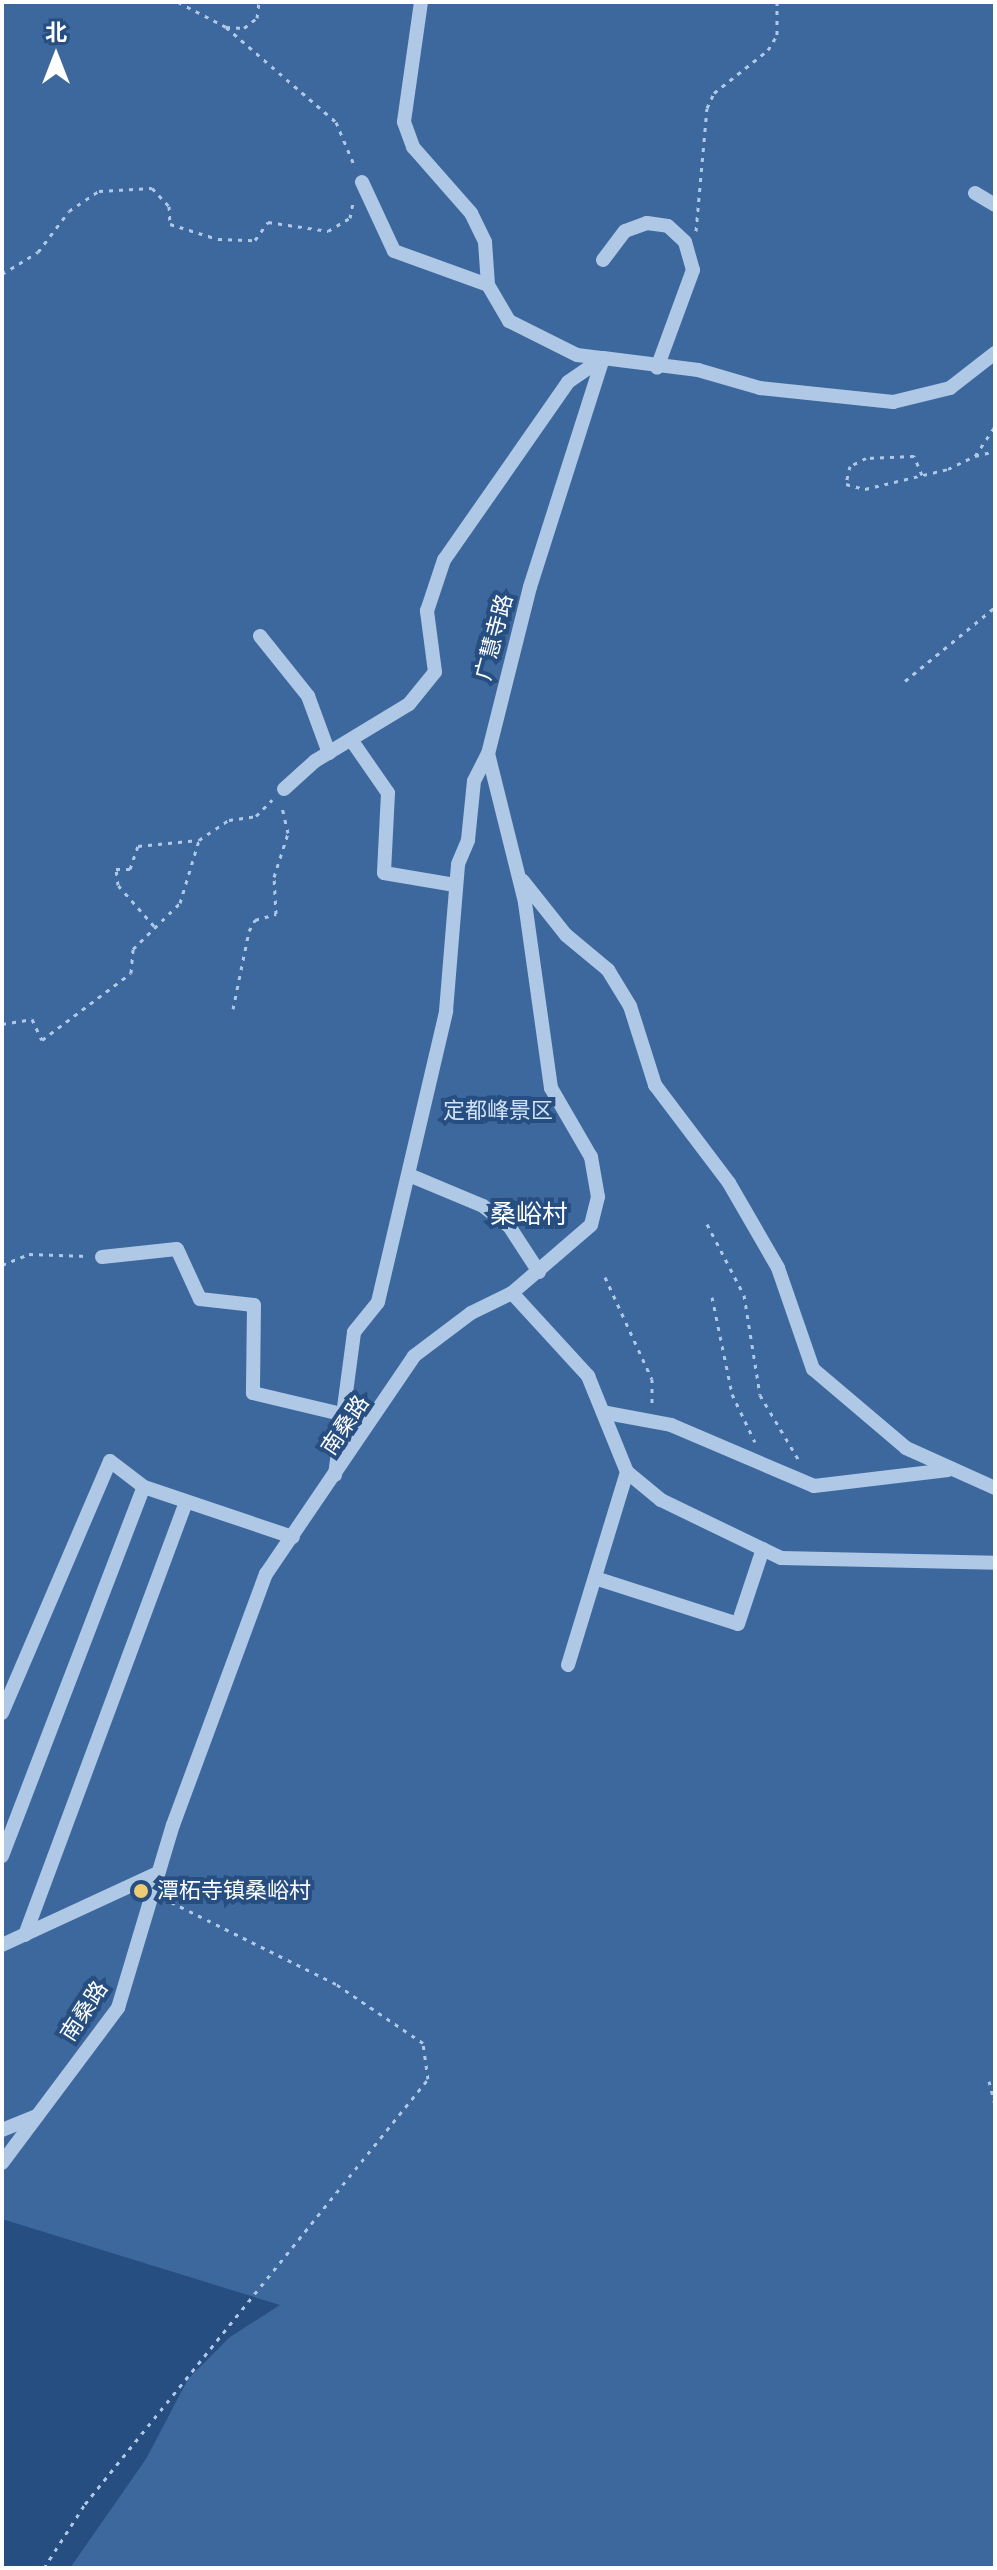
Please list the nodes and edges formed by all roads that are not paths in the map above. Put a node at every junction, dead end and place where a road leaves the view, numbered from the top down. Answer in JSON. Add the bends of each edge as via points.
{"nodes":[{"id":1,"x":421,"y":2,"type":"edge"},
{"id":2,"x":362,"y":182,"type":"road end"},
{"id":3,"x":975,"y":193,"type":"dead end"},
{"id":4,"x":995,"y":205,"type":"edge"},
{"id":5,"x":603,"y":260,"type":"dead end"},
{"id":6,"x":488,"y":285,"type":"junction"},
{"id":7,"x":995,"y":353,"type":"edge"},
{"id":8,"x":603,"y":358,"type":"junction"},
{"id":9,"x":657,"y":368,"type":"junction"},
{"id":10,"x":260,"y":636,"type":"dead end"},
{"id":11,"x":352,"y":741,"type":"junction"},
{"id":12,"x":329,"y":753,"type":"junction"},
{"id":13,"x":488,"y":754,"type":"junction"},
{"id":14,"x":284,"y":789,"type":"dead end"},
{"id":15,"x":515,"y":870,"type":"junction"},
{"id":16,"x":455,"y":885,"type":"junction"},
{"id":17,"x":409,"y":1175,"type":"junction"},
{"id":18,"x":102,"y":1257,"type":"road end"},
{"id":19,"x":539,"y":1272,"type":"junction"},
{"id":20,"x":512,"y":1293,"type":"junction"},
{"id":21,"x":607,"y":1413,"type":"junction"},
{"id":22,"x":341,"y":1414,"type":"junction"},
{"id":23,"x":948,"y":1470,"type":"junction"},
{"id":24,"x":627,"y":1472,"type":"junction"},
{"id":25,"x":334,"y":1480,"type":"junction"},
{"id":26,"x":144,"y":1487,"type":"junction"},
{"id":27,"x":995,"y":1488,"type":"edge"},
{"id":28,"x":186,"y":1502,"type":"junction"},
{"id":29,"x":293,"y":1537,"type":"junction"},
{"id":30,"x":763,"y":1549,"type":"junction"},
{"id":31,"x":995,"y":1563,"type":"edge"},
{"id":32,"x":595,"y":1578,"type":"junction"},
{"id":33,"x":568,"y":1665,"type":"dead end"},
{"id":34,"x":2,"y":1713,"type":"edge"},
{"id":35,"x":2,"y":1856,"type":"edge"},
{"id":36,"x":158,"y":1873,"type":"junction"},
{"id":37,"x":25,"y":1935,"type":"junction"},
{"id":38,"x":2,"y":1945,"type":"edge"},
{"id":39,"x":37,"y":2116,"type":"junction"},
{"id":40,"x":2,"y":2130,"type":"edge"},
{"id":41,"x":2,"y":2163,"type":"edge"}],
"edges":[{"from":1,"to":6,"type":"street","via":[[404,122],[413,147],[471,213],[485,242]]},
{"from":2,"to":6,"type":"street","via":[[394,251]]},
{"from":3,"to":4,"type":"street"},
{"from":5,"to":9,"type":"street","via":[[625,231],[658,224],[685,242],[693,270]]},
{"from":6,"to":8,"type":"street","via":[[509,321],[577,355]]},
{"from":7,"to":9,"type":"street","via":[[950,388],[893,402]]},
{"from":8,"to":9,"type":"street"},
{"from":8,"to":11,"type":"street","via":[[568,382],[444,560],[427,611],[435,672],[409,704]]},
{"from":8,"to":13,"type":"street","name":"广慧寺路","via":[[530,587]]},
{"from":10,"to":12,"type":"street","via":[[308,696]]},
{"from":11,"to":12,"type":"street"},
{"from":11,"to":16,"type":"street","via":[[388,793],[384,873]]},
{"from":12,"to":14,"type":"street"},
{"from":13,"to":15,"type":"street","name":"广慧寺路"},
{"from":13,"to":16,"type":"street","via":[[474,781]]},
{"from":15,"to":19,"type":"street","name":"广慧寺路","via":[[551,1088],[591,1157],[598,1197],[591,1225]]},
{"from":15,"to":23,"type":"street","via":[[566,935],[608,970],[630,1006],[655,1085],[729,1183],[778,1268],[813,1369],[906,1448]]},
{"from":16,"to":17,"type":"street","via":[[446,1011]]},
{"from":17,"to":19,"type":"street","via":[[483,1206],[509,1226]]},
{"from":17,"to":22,"type":"street","via":[[378,1302],[354,1332]]},
{"from":18,"to":22,"type":"street","via":[[177,1249],[200,1299],[254,1305],[253,1393]]},
{"from":19,"to":20,"type":"street","name":"广慧寺路"},
{"from":20,"to":21,"type":"street","via":[[588,1376]]},
{"from":20,"to":25,"type":"street","name":"南桑路","via":[[471,1313],[414,1356]]},
{"from":21,"to":23,"type":"street","via":[[652,1422],[814,1486]]},
{"from":21,"to":24,"type":"street"},
{"from":22,"to":25,"type":"street"},
{"from":23,"to":27,"type":"street"},
{"from":24,"to":30,"type":"street","via":[[661,1500]]},
{"from":24,"to":32,"type":"street"},
{"from":25,"to":29,"type":"street","name":"南桑路"},
{"from":26,"to":28,"type":"street"},
{"from":26,"to":34,"type":"street","via":[[110,1461]]},
{"from":26,"to":35,"type":"street"},
{"from":28,"to":29,"type":"street"},
{"from":28,"to":37,"type":"street"},
{"from":29,"to":36,"type":"street","name":"南桑路","via":[[266,1574]]},
{"from":30,"to":31,"type":"street","via":[[781,1558]]},
{"from":30,"to":32,"type":"street","via":[[738,1624]]},
{"from":32,"to":33,"type":"street"},
{"from":36,"to":37,"type":"street"},
{"from":36,"to":39,"type":"street","name":"南桑路","via":[[118,2008]]},
{"from":37,"to":38,"type":"street"},
{"from":39,"to":40,"type":"street"},
{"from":39,"to":41,"type":"street","name":"南桑路"}]}
